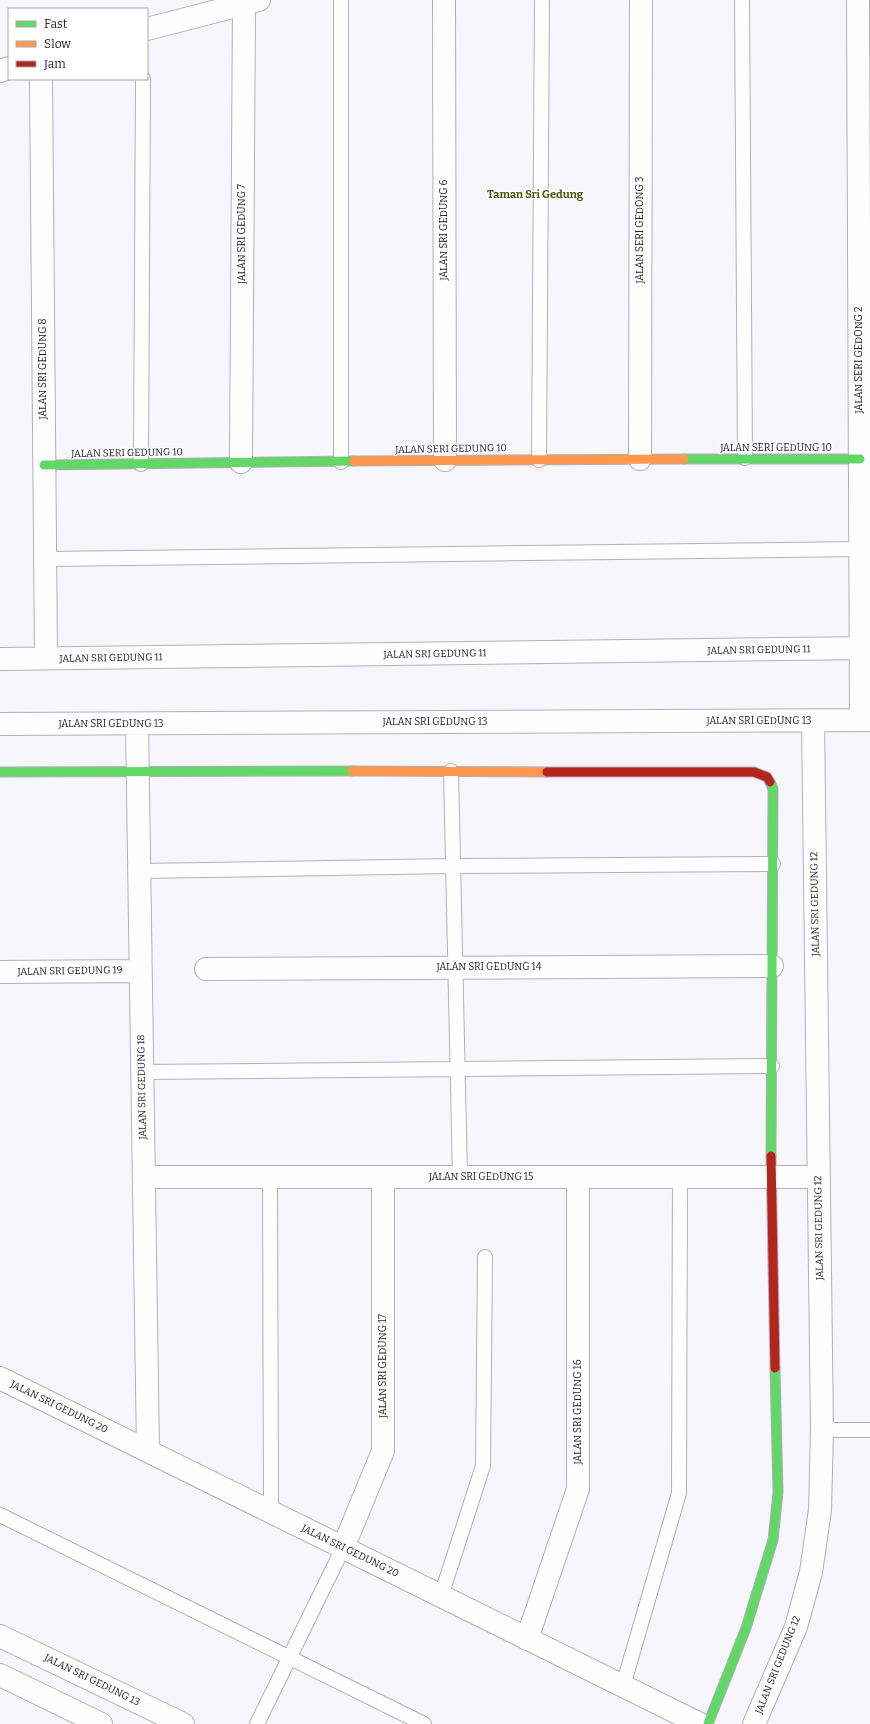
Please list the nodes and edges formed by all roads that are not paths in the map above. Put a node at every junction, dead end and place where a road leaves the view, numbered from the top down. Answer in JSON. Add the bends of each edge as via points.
{"nodes":[{"id":1,"x":342,"y":0,"type":"edge"},
{"id":2,"x":444,"y":0,"type":"edge"},
{"id":3,"x":542,"y":0,"type":"edge"},
{"id":4,"x":641,"y":0,"type":"edge"},
{"id":5,"x":742,"y":0,"type":"edge"},
{"id":6,"x":858,"y":0,"type":"edge"},
{"id":7,"x":252,"y":2,"type":"edge"},
{"id":8,"x":148,"y":29,"type":"edge"},
{"id":9,"x":41,"y":80,"type":"edge"},
{"id":10,"x":143,"y":80,"type":"edge"},
{"id":11,"x":864,"y":94,"type":"edge"},
{"id":12,"x":745,"y":458,"type":"junction"},
{"id":13,"x":640,"y":459,"type":"junction"},
{"id":14,"x":860,"y":459,"type":"junction"},
{"id":15,"x":445,"y":460,"type":"junction"},
{"id":16,"x":539,"y":460,"type":"junction"},
{"id":17,"x":241,"y":462,"type":"junction"},
{"id":18,"x":341,"y":462,"type":"junction"},
{"id":19,"x":141,"y":464,"type":"junction"},
{"id":20,"x":44,"y":465,"type":"junction"},
{"id":21,"x":860,"y":548,"type":"junction"},
{"id":22,"x":45,"y":559,"type":"junction"},
{"id":23,"x":865,"y":648,"type":"edge"},
{"id":24,"x":46,"y":658,"type":"junction"},
{"id":25,"x":0,"y":659,"type":"edge"},
{"id":26,"x":865,"y":720,"type":"edge"},
{"id":27,"x":813,"y":721,"type":"junction"},
{"id":28,"x":0,"y":724,"type":"edge"},
{"id":29,"x":137,"y":724,"type":"junction"},
{"id":30,"x":137,"y":771,"type":"junction"},
{"id":31,"x":451,"y":771,"type":"junction"},
{"id":32,"x":0,"y":772,"type":"edge"},
{"id":33,"x":773,"y":864,"type":"junction"},
{"id":34,"x":453,"y":866,"type":"junction"},
{"id":35,"x":139,"y":871,"type":"junction"},
{"id":36,"x":772,"y":966,"type":"junction"},
{"id":37,"x":456,"y":967,"type":"junction"},
{"id":38,"x":206,"y":969,"type":"dead end"},
{"id":39,"x":140,"y":971,"type":"junction"},
{"id":40,"x":0,"y":972,"type":"edge"},
{"id":41,"x":772,"y":1066,"type":"junction"},
{"id":42,"x":458,"y":1069,"type":"junction"},
{"id":43,"x":142,"y":1072,"type":"junction"},
{"id":44,"x":144,"y":1177,"type":"junction"},
{"id":45,"x":270,"y":1177,"type":"junction"},
{"id":46,"x":383,"y":1177,"type":"junction"},
{"id":47,"x":460,"y":1177,"type":"junction"},
{"id":48,"x":578,"y":1177,"type":"junction"},
{"id":49,"x":680,"y":1177,"type":"junction"},
{"id":50,"x":771,"y":1177,"type":"junction"},
{"id":51,"x":818,"y":1177,"type":"junction"},
{"id":52,"x":485,"y":1257,"type":"dead end"},
{"id":53,"x":0,"y":1378,"type":"edge"},
{"id":54,"x":822,"y":1430,"type":"junction"},
{"id":55,"x":870,"y":1430,"type":"edge"},
{"id":56,"x":148,"y":1451,"type":"junction"},
{"id":57,"x":271,"y":1512,"type":"junction"},
{"id":58,"x":0,"y":1515,"type":"edge"},
{"id":59,"x":344,"y":1548,"type":"junction"},
{"id":60,"x":441,"y":1596,"type":"junction"},
{"id":61,"x":0,"y":1636,"type":"edge"},
{"id":62,"x":527,"y":1639,"type":"junction"},
{"id":63,"x":289,"y":1658,"type":"junction"},
{"id":64,"x":0,"y":1675,"type":"edge"},
{"id":65,"x":623,"y":1686,"type":"junction"},
{"id":66,"x":101,"y":1724,"type":"edge"},
{"id":67,"x":183,"y":1724,"type":"edge"},
{"id":68,"x":257,"y":1724,"type":"edge"},
{"id":69,"x":424,"y":1724,"type":"edge"},
{"id":70,"x":700,"y":1724,"type":"edge"},
{"id":71,"x":708,"y":1724,"type":"edge"},
{"id":72,"x":754,"y":1724,"type":"edge"}],
"edges":[{"from":1,"to":18,"type":"lane"},
{"from":2,"to":15,"type":"street","name":"JALAN SRI GEDUNG 6"},
{"from":3,"to":16,"type":"lane"},
{"from":4,"to":13,"type":"street","name":"JALAN SERI GEDONG 3"},
{"from":5,"to":12,"type":"lane"},
{"from":6,"to":11,"type":"street","name":"JALAN SERI GEDONG 2"},
{"from":7,"to":8,"type":"street"},
{"from":7,"to":17,"type":"street","name":"JALAN SRI GEDUNG 7"},
{"from":9,"to":20,"type":"street","name":"JALAN SRI GEDUNG 8"},
{"from":10,"to":19,"type":"lane"},
{"from":11,"to":14,"type":"street","name":"JALAN SERI GEDONG 2"},
{"from":12,"to":13,"type":"street","name":"JALAN SERI GEDUNG 10"},
{"from":12,"to":14,"type":"street","name":"JALAN SERI GEDUNG 10"},
{"from":13,"to":16,"type":"street","name":"JALAN SERI GEDUNG 10"},
{"from":14,"to":21,"type":"street","name":"JALAN SERI GEDONG 2"},
{"from":15,"to":16,"type":"street","name":"JALAN SERI GEDUNG 10"},
{"from":15,"to":18,"type":"street","name":"JALAN SERI GEDUNG 10"},
{"from":17,"to":18,"type":"street","name":"JALAN SERI GEDUNG 10"},
{"from":17,"to":19,"type":"street","name":"JALAN SERI GEDUNG 10"},
{"from":19,"to":20,"type":"street","name":"JALAN SERI GEDUNG 10"},
{"from":20,"to":22,"type":"street","name":"JALAN SRI GEDUNG 8"},
{"from":21,"to":22,"type":"lane"},
{"from":21,"to":23,"type":"street","name":"JALAN SERI GEDONG 2"},
{"from":22,"to":24,"type":"street","name":"JALAN SRI GEDUNG 8"},
{"from":23,"to":24,"type":"street","name":"JALAN SRI GEDUNG 11"},
{"from":23,"to":26,"type":"street","name":"JALAN SERI GEDONG 2"},
{"from":24,"to":25,"type":"street","name":"JALAN SRI GEDUNG 11"},
{"from":26,"to":27,"type":"street","name":"JALAN SRI GEDUNG 13"},
{"from":27,"to":29,"type":"street","name":"JALAN SRI GEDUNG 13"},
{"from":27,"to":51,"type":"street","name":"JALAN SRI GEDUNG 12"},
{"from":28,"to":29,"type":"street","name":"JALAN SRI GEDUNG 13"},
{"from":29,"to":30,"type":"street","name":"JALAN SRI GEDUNG 18"},
{"from":30,"to":31,"type":"street"},
{"from":30,"to":32,"type":"street"},
{"from":30,"to":35,"type":"street","name":"JALAN SRI GEDUNG 18"},
{"from":31,"to":33,"type":"street","via":[[754,772],[767,777],[773,789]]},
{"from":31,"to":34,"type":"lane"},
{"from":33,"to":34,"type":"lane"},
{"from":33,"to":36,"type":"street"},
{"from":34,"to":35,"type":"lane"},
{"from":34,"to":37,"type":"lane"},
{"from":35,"to":39,"type":"street","name":"JALAN SRI GEDUNG 18"},
{"from":36,"to":37,"type":"street","name":"JALAN SRI GEDUNG 14"},
{"from":36,"to":41,"type":"street"},
{"from":37,"to":38,"type":"street","name":"JALAN SRI GEDUNG 14"},
{"from":37,"to":42,"type":"lane"},
{"from":39,"to":40,"type":"street","name":"JALAN SRI GEDUNG 19"},
{"from":39,"to":43,"type":"street","name":"JALAN SRI GEDUNG 18"},
{"from":41,"to":42,"type":"lane"},
{"from":41,"to":50,"type":"street"},
{"from":42,"to":43,"type":"lane"},
{"from":42,"to":47,"type":"lane"},
{"from":43,"to":44,"type":"street","name":"JALAN SRI GEDUNG 18"},
{"from":44,"to":45,"type":"street","name":"JALAN SRI GEDUNG 15"},
{"from":44,"to":56,"type":"street","name":"JALAN SRI GEDUNG 18"},
{"from":45,"to":46,"type":"street","name":"JALAN SRI GEDUNG 15"},
{"from":45,"to":57,"type":"lane"},
{"from":46,"to":47,"type":"street","name":"JALAN SRI GEDUNG 15"},
{"from":46,"to":59,"type":"street","name":"JALAN SRI GEDUNG 17","via":[[383,1451]]},
{"from":47,"to":48,"type":"street","name":"JALAN SRI GEDUNG 15"},
{"from":48,"to":49,"type":"street","name":"JALAN SRI GEDUNG 15"},
{"from":48,"to":62,"type":"street","name":"JALAN SRI GEDUNG 16","via":[[578,1489]]},
{"from":49,"to":50,"type":"street","name":"JALAN SRI GEDUNG 15"},
{"from":49,"to":65,"type":"lane","via":[[679,1493]]},
{"from":50,"to":51,"type":"street","name":"JALAN SRI GEDUNG 15"},
{"from":50,"to":71,"type":"street","via":[[778,1464],[773,1540],[746,1628]]},
{"from":51,"to":54,"type":"street","name":"JALAN SRI GEDUNG 12"},
{"from":52,"to":60,"type":"lane","via":[[483,1466]]},
{"from":53,"to":56,"type":"street","name":"JALAN SRI GEDUNG 20"},
{"from":54,"to":55,"type":"lane"},
{"from":54,"to":72,"type":"street","name":"JALAN SRI GEDUNG 12","via":[[820,1510],[811,1572],[796,1627]]},
{"from":56,"to":57,"type":"street","name":"JALAN SRI GEDUNG 20"},
{"from":57,"to":59,"type":"street","name":"JALAN SRI GEDUNG 20"},
{"from":58,"to":63,"type":"lane"},
{"from":59,"to":60,"type":"street","name":"JALAN SRI GEDUNG 20"},
{"from":59,"to":63,"type":"lane"},
{"from":60,"to":62,"type":"street","name":"JALAN SRI GEDUNG 20"},
{"from":61,"to":67,"type":"street","name":"JALAN SRI GEDUNG 13"},
{"from":62,"to":65,"type":"street","name":"JALAN SRI GEDUNG 20"},
{"from":63,"to":68,"type":"lane"},
{"from":63,"to":69,"type":"lane"},
{"from":64,"to":66,"type":"street"},
{"from":65,"to":70,"type":"street","name":"JALAN SRI GEDUNG 20"}]}
